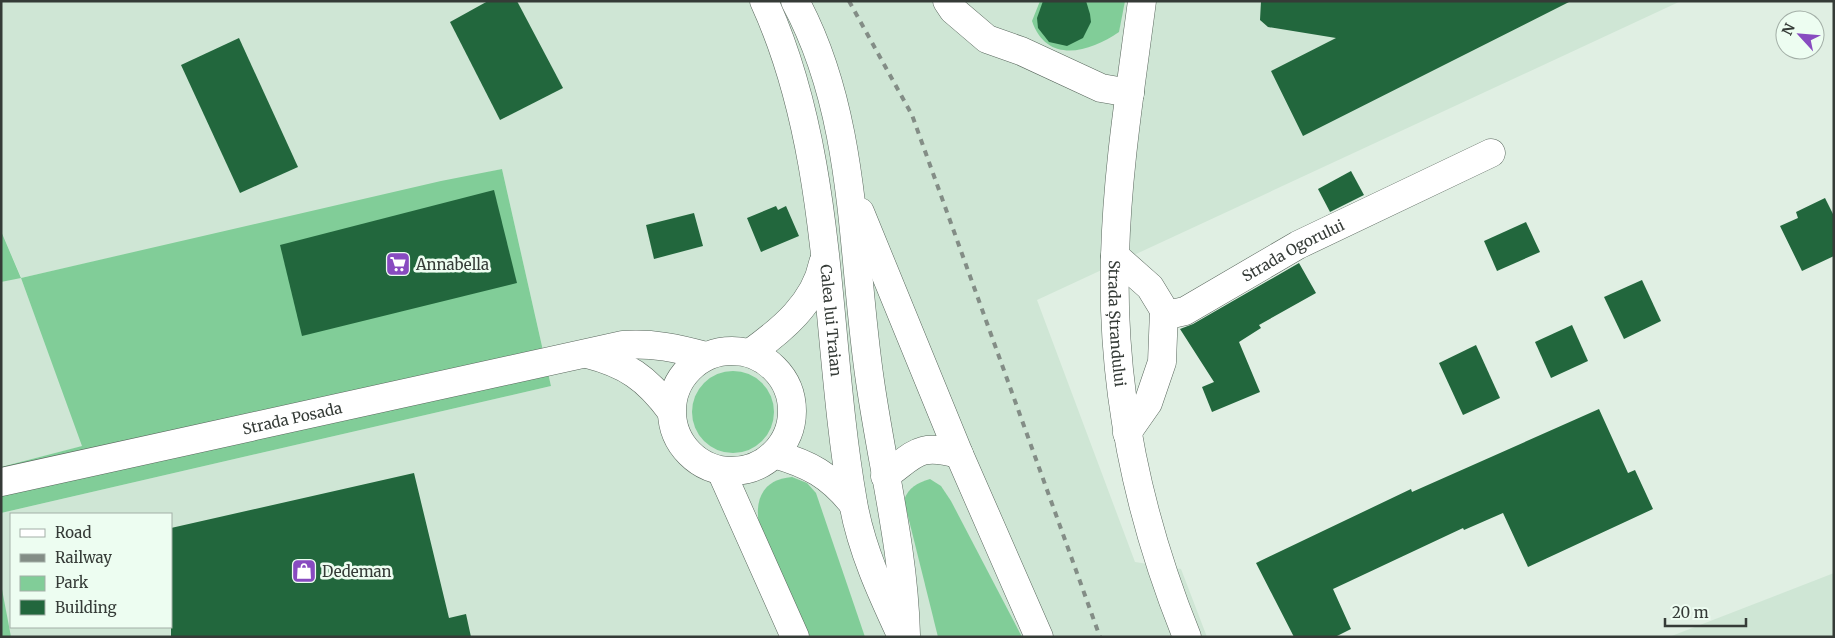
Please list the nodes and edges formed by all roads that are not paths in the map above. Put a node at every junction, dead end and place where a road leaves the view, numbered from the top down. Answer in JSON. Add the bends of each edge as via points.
{"nodes":[{"id":1,"x":764,"y":1,"type":"edge"},
{"id":2,"x":795,"y":1,"type":"edge"},
{"id":3,"x":947,"y":1,"type":"edge"},
{"id":4,"x":1142,"y":1,"type":"edge"},
{"id":5,"x":1130,"y":93,"type":"junction"},
{"id":6,"x":1491,"y":153,"type":"dead end"},
{"id":7,"x":849,"y":185,"type":"junction"},
{"id":8,"x":825,"y":252,"type":"junction"},
{"id":9,"x":1115,"y":256,"type":"junction"},
{"id":10,"x":1164,"y":310,"type":"junction"},
{"id":11,"x":583,"y":353,"type":"junction"},
{"id":12,"x":750,"y":353,"type":"junction"},
{"id":13,"x":706,"y":356,"type":"junction"},
{"id":14,"x":671,"y":411,"type":"junction"},
{"id":15,"x":1127,"y":433,"type":"junction"},
{"id":16,"x":774,"y":454,"type":"junction"},
{"id":17,"x":958,"y":454,"type":"junction"},
{"id":18,"x":721,"y":471,"type":"junction"},
{"id":19,"x":885,"y":476,"type":"junction"},
{"id":20,"x":1,"y":482,"type":"edge"},
{"id":21,"x":853,"y":504,"type":"junction"},
{"id":22,"x":795,"y":637,"type":"edge"},
{"id":23,"x":902,"y":637,"type":"edge"},
{"id":24,"x":906,"y":637,"type":"edge"},
{"id":25,"x":1039,"y":637,"type":"edge"},
{"id":26,"x":1187,"y":637,"type":"edge"}],
"edges":[{"from":1,"to":8,"type":"main road","name":"Calea lui Traian","via":[[793,80]]},
{"from":2,"to":7,"type":"main road","name":"Calea lui Traian","via":[[828,81],[842,137]]},
{"from":3,"to":5,"type":"main road","via":[[987,39],[1022,51],[1101,88]]},
{"from":4,"to":5,"type":"main road","name":"Strada Ștrandului"},
{"from":5,"to":9,"type":"main road","name":"Strada Ștrandului","via":[[1119,180]]},
{"from":6,"to":10,"type":"main road","name":"Strada Ogorului","via":[[1298,245],[1184,311],[1172,314]]},
{"from":7,"to":17,"type":"main road"},
{"from":7,"to":19,"type":"main road","name":"Calea lui Traian","via":[[869,379]]},
{"from":8,"to":12,"type":"main road","via":[[820,279],[796,314]]},
{"from":8,"to":21,"type":"main road","name":"Calea lui Traian"},
{"from":9,"to":10,"type":"main road","via":[[1150,287]]},
{"from":9,"to":15,"type":"main road","name":"Strada Ștrandului","via":[[1119,364]]},
{"from":10,"to":15,"type":"main road","via":[[1162,362],[1148,402]]},
{"from":11,"to":13,"type":"main road","name":"Strada Posada","via":[[623,345],[649,344],[672,346]]},
{"from":11,"to":14,"type":"main road","name":"Strada Posada","via":[[610,360],[637,374],[660,395]]},
{"from":11,"to":20,"type":"main road","name":"Strada Posada"},
{"from":12,"to":13,"type":"main road","via":[[720,351]]},
{"from":12,"to":16,"type":"main road","via":[[778,373],[791,397],[792,418],[786,437]]},
{"from":13,"to":14,"type":"main road","via":[[681,378]]},
{"from":14,"to":18,"type":"main road","via":[[677,435],[691,456],[705,466]]},
{"from":15,"to":26,"type":"main road","name":"Strada Ștrandului","via":[[1135,480],[1153,542]]},
{"from":16,"to":18,"type":"main road","via":[[750,469]]},
{"from":16,"to":21,"type":"main road","via":[[826,475]]},
{"from":17,"to":19,"type":"main road","via":[[933,449],[918,451]]},
{"from":17,"to":25,"type":"main road"},
{"from":18,"to":22,"type":"main road"},
{"from":19,"to":24,"type":"main road","name":"Calea lui Traian","via":[[904,588]]},
{"from":21,"to":23,"type":"main road","name":"Calea lui Traian","via":[[883,596]]}]}
